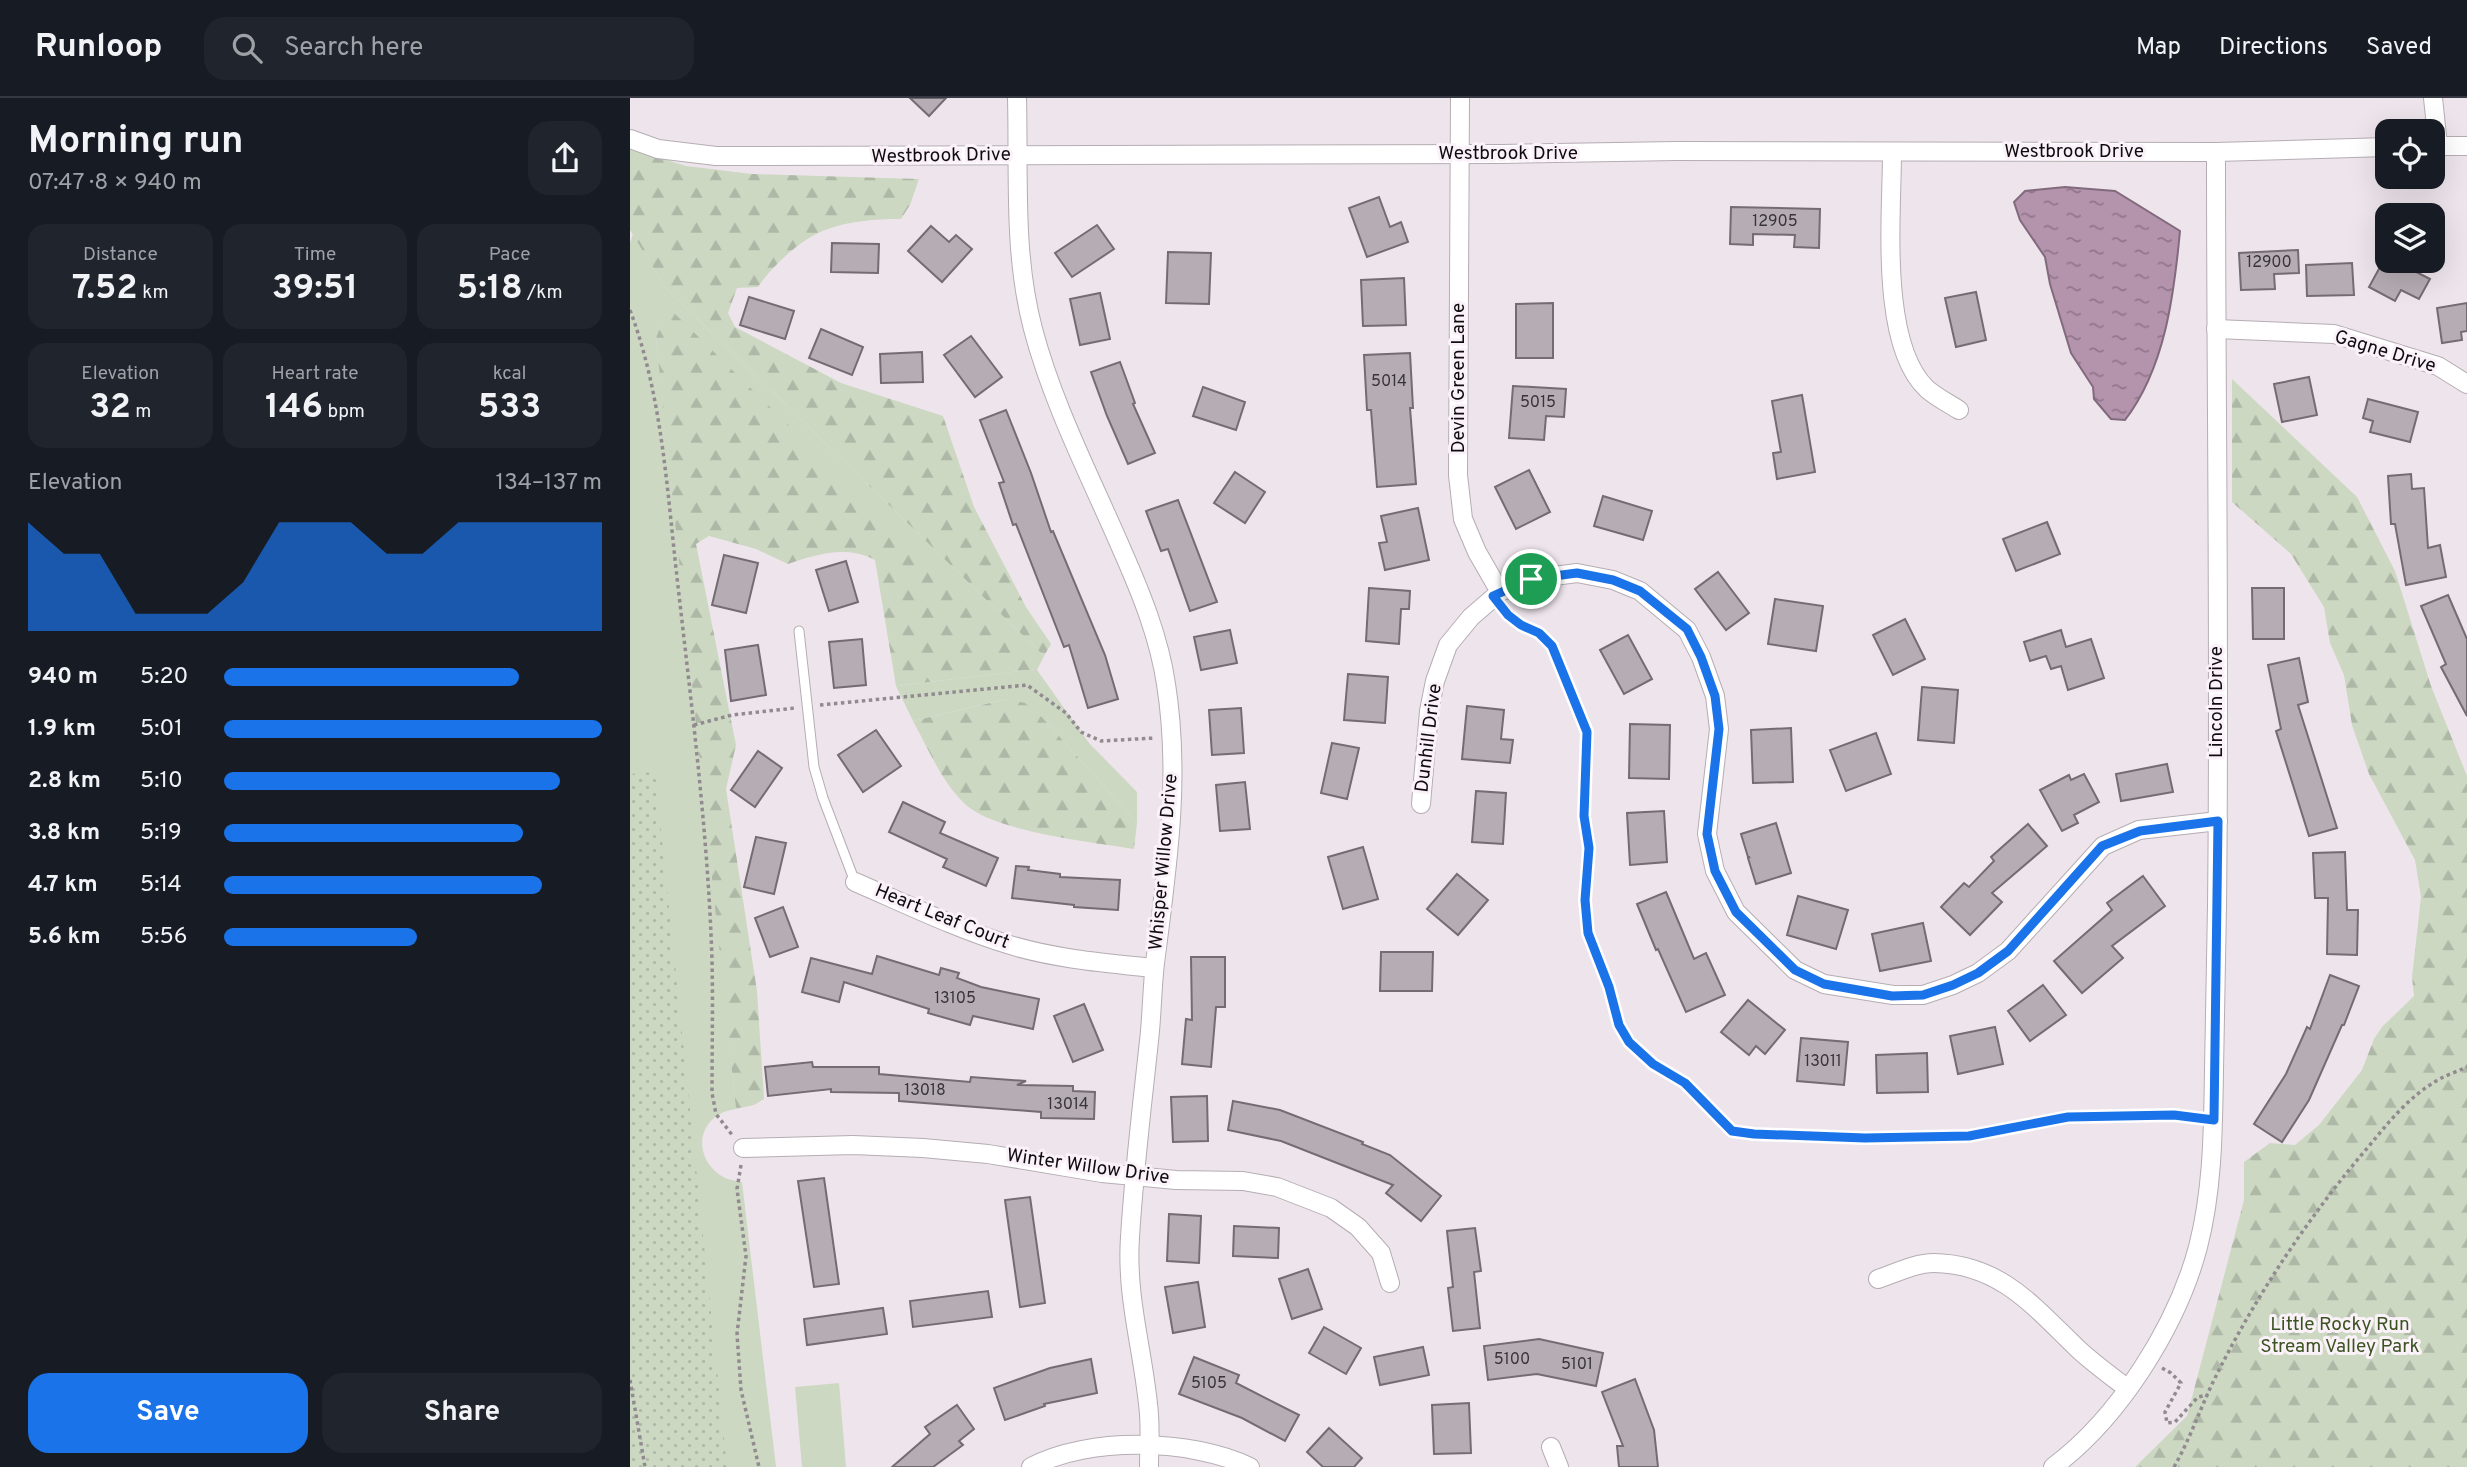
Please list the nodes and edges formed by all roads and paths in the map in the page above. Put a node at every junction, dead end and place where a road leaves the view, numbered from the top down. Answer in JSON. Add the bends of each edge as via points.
{"nodes":[{"id":1,"x":1017,"y":98,"type":"edge"},
{"id":2,"x":1460,"y":98,"type":"edge"},
{"id":3,"x":2433,"y":98,"type":"edge"},
{"id":4,"x":2434,"y":119,"type":"edge"},
{"id":5,"x":630,"y":139,"type":"edge"},
{"id":6,"x":2445,"y":146,"type":"edge"},
{"id":7,"x":2467,"y":146,"type":"edge"},
{"id":8,"x":2375,"y":147,"type":"edge"},
{"id":9,"x":2216,"y":152,"type":"junction"},
{"id":10,"x":1892,"y":153,"type":"junction"},
{"id":11,"x":1461,"y":154,"type":"junction"},
{"id":12,"x":1018,"y":155,"type":"junction"},
{"id":13,"x":630,"y":310,"type":"edge"},
{"id":14,"x":2216,"y":329,"type":"junction"},
{"id":15,"x":2467,"y":384,"type":"edge"},
{"id":16,"x":1959,"y":410,"type":"dead end"},
{"id":17,"x":1497,"y":594,"type":"junction"},
{"id":18,"x":799,"y":631,"type":"dead end"},
{"id":19,"x":806,"y":706,"type":"junction"},
{"id":20,"x":694,"y":725,"type":"junction"},
{"id":21,"x":1173,"y":736,"type":"junction"},
{"id":22,"x":1421,"y":804,"type":"dead end"},
{"id":23,"x":2218,"y":821,"type":"junction"},
{"id":24,"x":855,"y":882,"type":"joint"},
{"id":25,"x":1154,"y":968,"type":"junction"},
{"id":26,"x":2467,"y":1067,"type":"edge"},
{"id":27,"x":2214,"y":1120,"type":"junction"},
{"id":28,"x":743,"y":1148,"type":"junction"},
{"id":29,"x":1135,"y":1176,"type":"junction"},
{"id":30,"x":1878,"y":1279,"type":"dead end"},
{"id":31,"x":1390,"y":1283,"type":"dead end"},
{"id":32,"x":2147,"y":1362,"type":"junction"},
{"id":33,"x":630,"y":1380,"type":"edge"},
{"id":34,"x":2128,"y":1389,"type":"junction"},
{"id":35,"x":2208,"y":1395,"type":"junction"},
{"id":36,"x":1149,"y":1446,"type":"junction"},
{"id":37,"x":1551,"y":1447,"type":"dead end"},
{"id":38,"x":645,"y":1467,"type":"edge"},
{"id":39,"x":759,"y":1467,"type":"edge"},
{"id":40,"x":1031,"y":1467,"type":"edge"},
{"id":41,"x":1149,"y":1467,"type":"edge"},
{"id":42,"x":1250,"y":1467,"type":"edge"},
{"id":43,"x":1559,"y":1467,"type":"edge"},
{"id":44,"x":2053,"y":1467,"type":"edge"},
{"id":45,"x":2174,"y":1467,"type":"edge"}],
"edges":[{"from":1,"to":12,"type":"street","name":"Whisper Willow Drive"},
{"from":2,"to":11,"type":"street","name":"Devin Green Lane"},
{"from":3,"to":4,"type":"street"},
{"from":5,"to":12,"type":"street","name":"Westbrook Drive","via":[[658,149],[716,156]]},
{"from":6,"to":7,"type":"street"},
{"from":8,"to":9,"type":"street","name":"Westbrook Drive"},
{"from":9,"to":10,"type":"street","name":"Westbrook Drive"},
{"from":9,"to":14,"type":"street","name":"Lincoln Drive"},
{"from":10,"to":11,"type":"street","name":"Westbrook Drive"},
{"from":10,"to":16,"type":"street","via":[[1891,275],[1902,344],[1913,372],[1927,389]]},
{"from":11,"to":12,"type":"street","name":"Westbrook Drive"},
{"from":11,"to":17,"type":"street","name":"Devin Green Lane","via":[[1458,475],[1463,519]]},
{"from":12,"to":21,"type":"street","name":"Whisper Willow Drive","via":[[1017,230],[1033,330],[1142,597],[1166,680]]},
{"from":13,"to":20,"type":"path","via":[[640,335],[660,431]]},
{"from":14,"to":15,"type":"street","name":"Gagne Drive","via":[[2334,334],[2438,366]]},
{"from":14,"to":23,"type":"street","name":"Lincoln Drive"},
{"from":17,"to":22,"type":"street","name":"Dunhill Drive","via":[[1448,645],[1439,669],[1429,711]]},
{"from":17,"to":23,"type":"street","name":"Dunhill Drive","via":[[1531,579],[1577,573],[1640,591],[1687,629],[1715,696],[1718,718],[1707,834],[1715,871],[1736,912],[1795,970],[1824,984],[1892,996],[1923,995],[1953,985],[2008,951],[2102,846],[2140,831]]},
{"from":17,"to":27,"type":"path","via":[[1508,615],[1552,646],[1587,732],[1588,933],[1619,1025],[1629,1042],[1653,1064],[1685,1083],[1732,1131],[1865,1138],[1969,1136],[2068,1117],[2174,1115]]},
{"from":18,"to":19,"type":"lane"},
{"from":19,"to":20,"type":"path","via":[[732,715]]},
{"from":19,"to":21,"type":"path","via":[[1027,685],[1066,713],[1081,732],[1101,741]]},
{"from":19,"to":24,"type":"lane","via":[[814,767]]},
{"from":20,"to":28,"type":"path","via":[[712,960],[712,1093],[716,1114]]},
{"from":21,"to":25,"type":"street","name":"Whisper Willow Drive","via":[[1174,787]]},
{"from":23,"to":27,"type":"street","name":"Lincoln Drive"},
{"from":24,"to":25,"type":"street","name":"Heart Leaf Court","via":[[964,930],[1013,946]]},
{"from":25,"to":29,"type":"street","name":"Whisper Willow Drive"},
{"from":26,"to":35,"type":"path","via":[[2434,1082],[2401,1108],[2334,1186],[2271,1280]]},
{"from":27,"to":32,"type":"street","name":"Lincoln Drive","via":[[2210,1188],[2197,1251],[2167,1327]]},
{"from":28,"to":29,"type":"street","name":"Winter Willow Drive","via":[[923,1148]]},
{"from":28,"to":39,"type":"path","via":[[737,1189],[746,1255],[737,1334],[741,1390]]},
{"from":29,"to":31,"type":"street","name":"Winter Willow Drive","via":[[1242,1181],[1310,1199],[1331,1208],[1368,1237],[1381,1253]]},
{"from":29,"to":36,"type":"street","name":"Whisper Willow Drive","via":[[1129,1279],[1148,1403]]},
{"from":30,"to":34,"type":"street","via":[[1933,1263],[1986,1275],[2021,1294]]},
{"from":32,"to":34,"type":"street","name":"Lincoln Drive"},
{"from":32,"to":35,"type":"path","via":[[2181,1383],[2165,1412],[2167,1423],[2175,1422],[2197,1397]]},
{"from":33,"to":38,"type":"path"},
{"from":34,"to":44,"type":"street","name":"Lincoln Drive"},
{"from":35,"to":45,"type":"path"},
{"from":36,"to":40,"type":"street","via":[[1085,1449]]},
{"from":36,"to":41,"type":"street","name":"Whisper Willow Drive"},
{"from":36,"to":42,"type":"street","via":[[1220,1454]]},
{"from":37,"to":43,"type":"street"}]}
